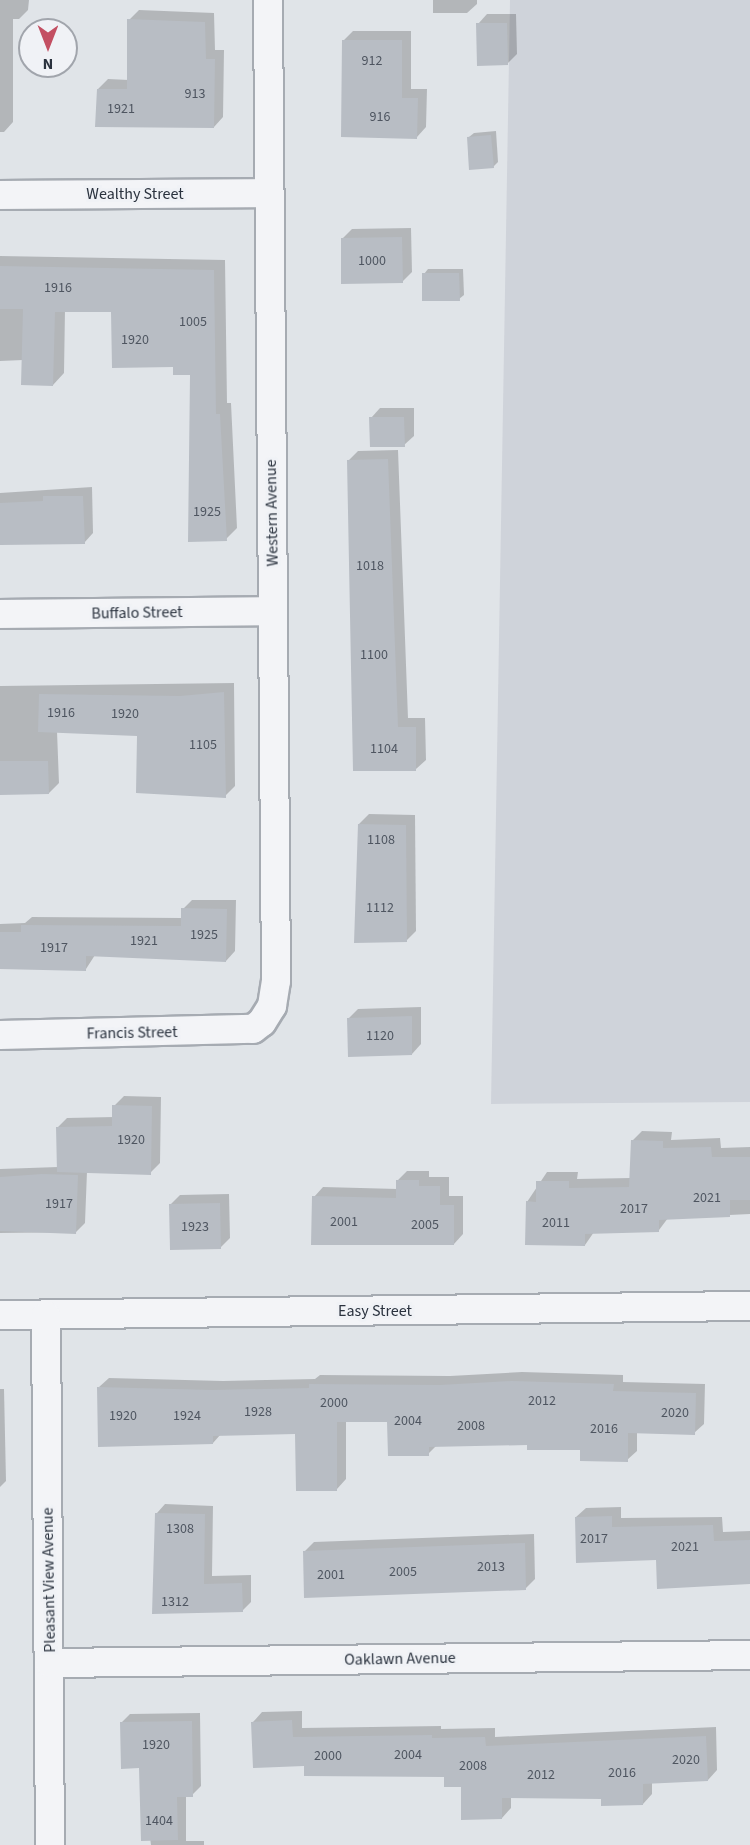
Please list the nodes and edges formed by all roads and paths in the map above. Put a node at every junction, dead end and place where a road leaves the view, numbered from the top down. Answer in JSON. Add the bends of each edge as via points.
{"nodes":[{"id":1,"x":268,"y":0,"type":"edge"},
{"id":2,"x":269,"y":193,"type":"junction"},
{"id":3,"x":0,"y":195,"type":"edge"},
{"id":4,"x":273,"y":611,"type":"junction"},
{"id":5,"x":0,"y":614,"type":"edge"},
{"id":6,"x":262,"y":1022,"type":"joint"},
{"id":7,"x":0,"y":1035,"type":"edge"},
{"id":8,"x":750,"y":1306,"type":"edge"},
{"id":9,"x":0,"y":1316,"type":"edge"},
{"id":10,"x":46,"y":1316,"type":"junction"},
{"id":11,"x":750,"y":1655,"type":"edge"},
{"id":12,"x":50,"y":1663,"type":"junction"},
{"id":13,"x":50,"y":1845,"type":"edge"}],
"edges":[{"from":1,"to":2,"type":"street","name":"Western Avenue"},
{"from":2,"to":3,"type":"street","name":"Wealthy Street"},
{"from":2,"to":4,"type":"street","name":"Western Avenue"},
{"from":4,"to":5,"type":"street","name":"Buffalo Street"},
{"from":4,"to":6,"type":"street","name":"Western Avenue","via":[[276,981],[272,1006]]},
{"from":6,"to":7,"type":"street","name":"Francis Street","via":[[253,1029],[222,1032]]},
{"from":8,"to":10,"type":"street","name":"Easy Street"},
{"from":9,"to":10,"type":"street","name":"Easy Street"},
{"from":10,"to":12,"type":"street","name":"Pleasant View Avenue"},
{"from":11,"to":12,"type":"street","name":"Oaklawn Avenue"},
{"from":12,"to":13,"type":"street","name":"Pleasant View Avenue"}]}
